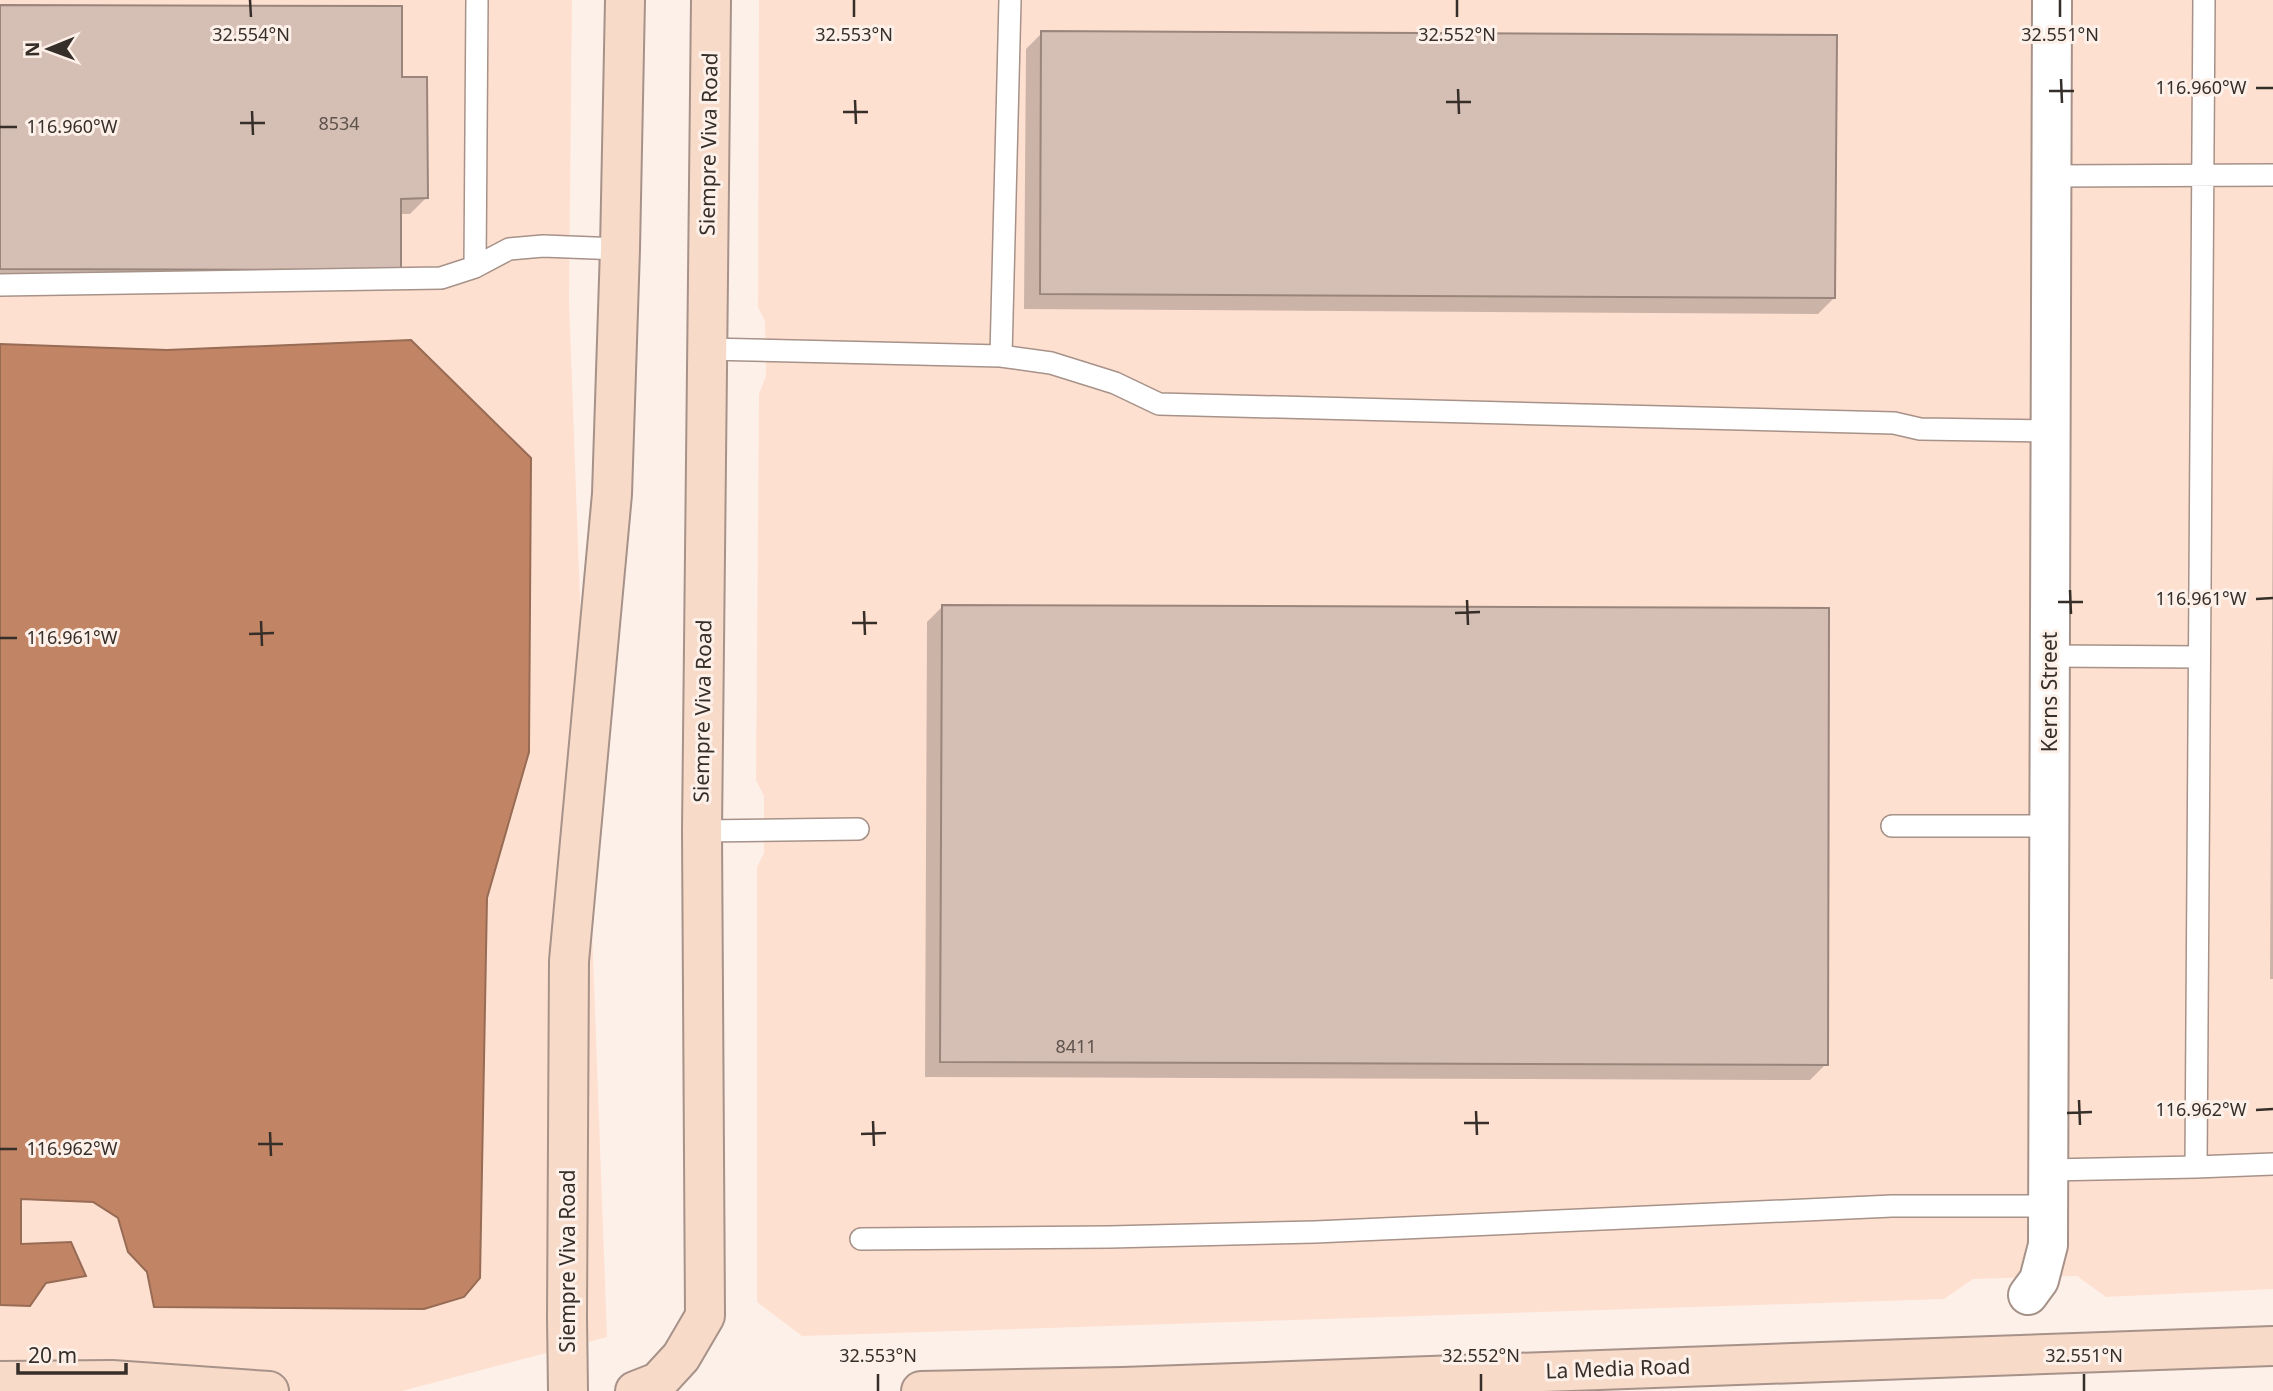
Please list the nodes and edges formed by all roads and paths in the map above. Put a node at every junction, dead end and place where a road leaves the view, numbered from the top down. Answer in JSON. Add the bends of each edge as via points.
{"nodes":[{"id":1,"x":477,"y":0,"type":"edge"},
{"id":2,"x":625,"y":0,"type":"edge"},
{"id":3,"x":711,"y":0,"type":"edge"},
{"id":4,"x":1010,"y":0,"type":"edge"},
{"id":5,"x":2052,"y":0,"type":"edge"},
{"id":6,"x":2204,"y":0,"type":"edge"},
{"id":7,"x":2273,"y":175,"type":"edge"},
{"id":8,"x":2052,"y":176,"type":"junction"},
{"id":9,"x":2203,"y":176,"type":"junction"},
{"id":10,"x":620,"y":249,"type":"junction"},
{"id":11,"x":475,"y":267,"type":"junction"},
{"id":12,"x":0,"y":285,"type":"edge"},
{"id":13,"x":707,"y":349,"type":"junction"},
{"id":14,"x":1001,"y":356,"type":"junction"},
{"id":15,"x":2050,"y":431,"type":"junction"},
{"id":16,"x":2050,"y":656,"type":"junction"},
{"id":17,"x":2199,"y":657,"type":"junction"},
{"id":18,"x":1892,"y":826,"type":"dead end"},
{"id":19,"x":2050,"y":826,"type":"junction"},
{"id":20,"x":859,"y":829,"type":"dead end"},
{"id":21,"x":702,"y":831,"type":"junction"},
{"id":22,"x":2273,"y":1164,"type":"edge"},
{"id":23,"x":2196,"y":1167,"type":"junction"},
{"id":24,"x":2049,"y":1188,"type":"junction"},
{"id":25,"x":861,"y":1239,"type":"dead end"},
{"id":26,"x":2028,"y":1295,"type":"dead end"},
{"id":27,"x":2273,"y":1346,"type":"edge"},
{"id":28,"x":0,"y":1381,"type":"edge"},
{"id":29,"x":269,"y":1391,"type":"edge"},
{"id":30,"x":568,"y":1391,"type":"edge"},
{"id":31,"x":635,"y":1391,"type":"edge"},
{"id":32,"x":921,"y":1391,"type":"edge"}],
"edges":[{"from":1,"to":11,"type":"lane"},
{"from":2,"to":10,"type":"main road","name":"Siempre Viva Road"},
{"from":3,"to":13,"type":"main road","name":"Siempre Viva Road"},
{"from":4,"to":14,"type":"lane"},
{"from":5,"to":8,"type":"street","name":"Kerns Street"},
{"from":6,"to":9,"type":"lane"},
{"from":7,"to":9,"type":"lane"},
{"from":8,"to":9,"type":"lane"},
{"from":8,"to":15,"type":"street","name":"Kerns Street"},
{"from":9,"to":17,"type":"lane"},
{"from":10,"to":11,"type":"lane","via":[[509,249]]},
{"from":10,"to":30,"type":"main road","name":"Siempre Viva Road","via":[[612,494],[569,961]]},
{"from":11,"to":12,"type":"lane","via":[[441,278]]},
{"from":13,"to":14,"type":"lane"},
{"from":13,"to":21,"type":"main road","name":"Siempre Viva Road"},
{"from":14,"to":15,"type":"lane","via":[[1064,367],[1115,383],[1159,404]]},
{"from":15,"to":16,"type":"street","name":"Kerns Street"},
{"from":16,"to":17,"type":"lane"},
{"from":16,"to":19,"type":"street","name":"Kerns Street"},
{"from":17,"to":23,"type":"lane"},
{"from":18,"to":19,"type":"lane"},
{"from":19,"to":24,"type":"street","name":"Kerns Street"},
{"from":20,"to":21,"type":"lane"},
{"from":21,"to":31,"type":"main road","name":"Siempre Viva Road","via":[[705,1316],[681,1357],[658,1382]]},
{"from":22,"to":23,"type":"lane"},
{"from":23,"to":24,"type":"lane"},
{"from":24,"to":25,"type":"lane","via":[[1892,1206],[1315,1232]]},
{"from":24,"to":26,"type":"street","name":"Kerns Street","via":[[2048,1245],[2039,1280]]},
{"from":27,"to":32,"type":"main road","name":"La Media Road"},
{"from":28,"to":29,"type":"main road","via":[[112,1380]]}]}
